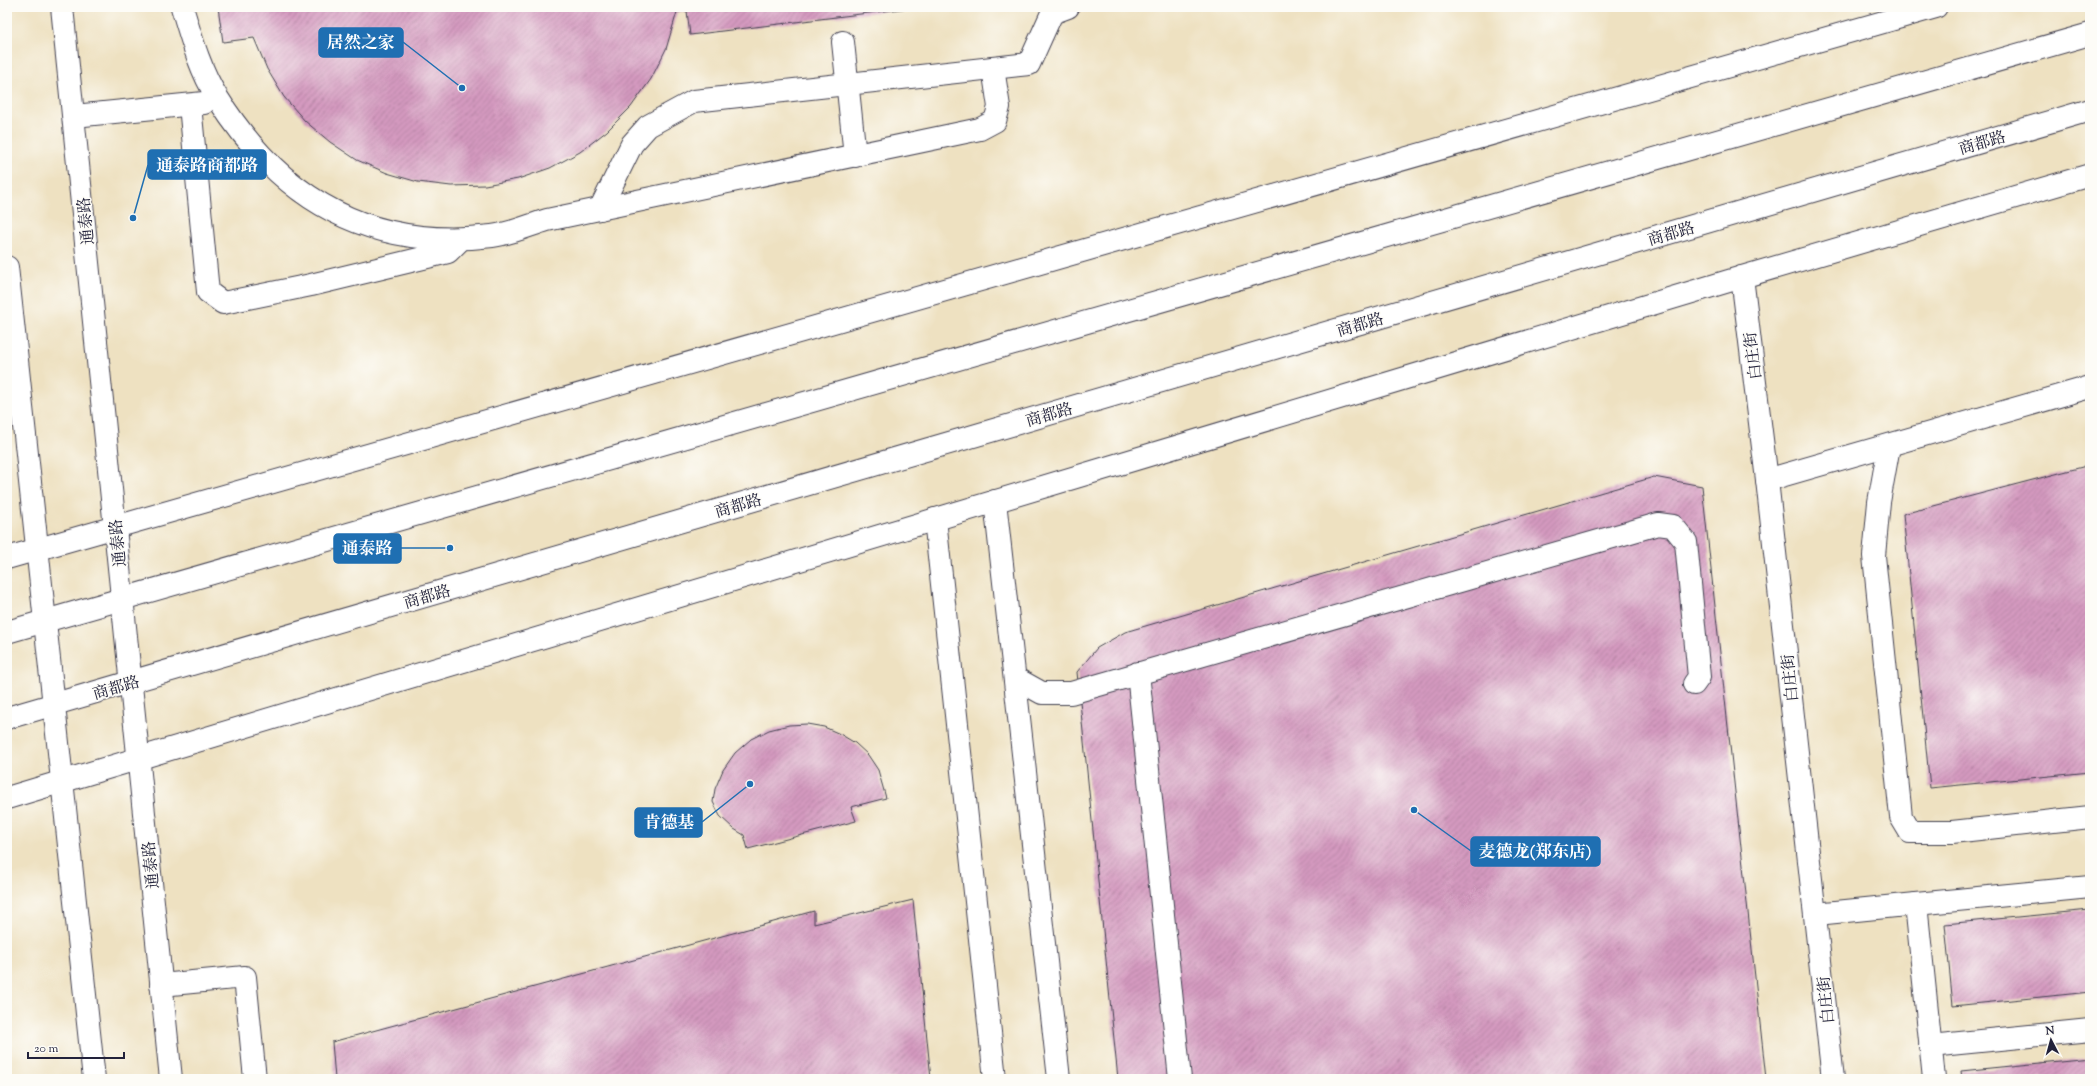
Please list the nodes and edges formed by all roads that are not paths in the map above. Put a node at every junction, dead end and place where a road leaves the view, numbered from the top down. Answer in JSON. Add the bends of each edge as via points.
{"nodes":[{"id":1,"x":62,"y":7,"type":"edge"},
{"id":2,"x":182,"y":7,"type":"edge"},
{"id":3,"x":1068,"y":7,"type":"edge"},
{"id":4,"x":1936,"y":7,"type":"edge"},
{"id":5,"x":2090,"y":34,"type":"edge"},
{"id":6,"x":843,"y":42,"type":"dead end"},
{"id":7,"x":993,"y":68,"type":"junction"},
{"id":8,"x":847,"y":84,"type":"junction"},
{"id":9,"x":220,"y":102,"type":"junction"},
{"id":10,"x":190,"y":105,"type":"junction"},
{"id":11,"x":2090,"y":110,"type":"edge"},
{"id":12,"x":74,"y":116,"type":"junction"},
{"id":13,"x":855,"y":156,"type":"junction"},
{"id":14,"x":2090,"y":175,"type":"edge"},
{"id":15,"x":600,"y":209,"type":"junction"},
{"id":16,"x":463,"y":238,"type":"junction"},
{"id":17,"x":7,"y":267,"type":"edge"},
{"id":18,"x":1742,"y":277,"type":"junction"},
{"id":19,"x":10,"y":325,"type":"edge"},
{"id":20,"x":2090,"y":387,"type":"edge"},
{"id":21,"x":1889,"y":446,"type":"junction"},
{"id":22,"x":1767,"y":480,"type":"junction"},
{"id":23,"x":995,"y":501,"type":"junction"},
{"id":24,"x":935,"y":520,"type":"junction"},
{"id":25,"x":116,"y":527,"type":"junction"},
{"id":26,"x":37,"y":549,"type":"junction"},
{"id":27,"x":7,"y":558,"type":"edge"},
{"id":28,"x":123,"y":599,"type":"junction"},
{"id":29,"x":45,"y":621,"type":"junction"},
{"id":30,"x":7,"y":632,"type":"edge"},
{"id":31,"x":1138,"y":673,"type":"junction"},
{"id":32,"x":1015,"y":678,"type":"junction"},
{"id":33,"x":131,"y":682,"type":"junction"},
{"id":34,"x":1694,"y":684,"type":"dead end"},
{"id":35,"x":54,"y":704,"type":"junction"},
{"id":36,"x":7,"y":718,"type":"edge"},
{"id":37,"x":139,"y":758,"type":"junction"},
{"id":38,"x":62,"y":781,"type":"junction"},
{"id":39,"x":7,"y":798,"type":"edge"},
{"id":40,"x":2090,"y":816,"type":"edge"},
{"id":41,"x":2090,"y":887,"type":"edge"},
{"id":42,"x":1916,"y":904,"type":"junction"},
{"id":43,"x":1816,"y":914,"type":"junction"},
{"id":44,"x":161,"y":985,"type":"junction"},
{"id":45,"x":2090,"y":1030,"type":"edge"},
{"id":46,"x":1930,"y":1046,"type":"junction"},
{"id":47,"x":94,"y":1079,"type":"edge"},
{"id":48,"x":171,"y":1079,"type":"edge"},
{"id":49,"x":255,"y":1079,"type":"edge"},
{"id":50,"x":995,"y":1079,"type":"edge"},
{"id":51,"x":1059,"y":1079,"type":"edge"},
{"id":52,"x":1180,"y":1079,"type":"edge"},
{"id":53,"x":1833,"y":1079,"type":"edge"},
{"id":54,"x":1934,"y":1079,"type":"edge"}],
"edges":[{"from":1,"to":12,"type":"street","name":"通泰路"},
{"from":2,"to":9,"type":"street","via":[[194,47]]},
{"from":3,"to":7,"type":"street","via":[[1052,13],[1029,64]]},
{"from":4,"to":25,"type":"street"},
{"from":5,"to":28,"type":"street"},
{"from":6,"to":8,"type":"street"},
{"from":7,"to":8,"type":"street"},
{"from":7,"to":13,"type":"street","via":[[999,107],[995,121],[980,129],[953,136]]},
{"from":8,"to":13,"type":"street"},
{"from":8,"to":15,"type":"street","via":[[694,101],[648,126],[632,144]]},
{"from":9,"to":10,"type":"street"},
{"from":9,"to":16,"type":"street","via":[[245,137],[284,178],[330,210],[382,231],[438,240]]},
{"from":10,"to":12,"type":"street"},
{"from":10,"to":16,"type":"street","via":[[208,292],[223,304],[448,252]]},
{"from":11,"to":33,"type":"street","name":"商都路"},
{"from":12,"to":25,"type":"street","name":"通泰路"},
{"from":13,"to":15,"type":"street"},
{"from":14,"to":18,"type":"street"},
{"from":15,"to":16,"type":"street","via":[[547,220],[494,236]]},
{"from":17,"to":19,"type":"street"},
{"from":18,"to":22,"type":"street","name":"白庄街"},
{"from":18,"to":23,"type":"street"},
{"from":19,"to":26,"type":"street"},
{"from":20,"to":21,"type":"street"},
{"from":21,"to":22,"type":"street"},
{"from":21,"to":40,"type":"street","via":[[1879,502],[1874,556],[1902,817],[1910,832],[1952,832]]},
{"from":22,"to":43,"type":"street","name":"白庄街"},
{"from":23,"to":24,"type":"street"},
{"from":23,"to":32,"type":"street"},
{"from":24,"to":37,"type":"street"},
{"from":24,"to":50,"type":"street"},
{"from":25,"to":26,"type":"street"},
{"from":25,"to":28,"type":"street","name":"通泰路"},
{"from":26,"to":27,"type":"street"},
{"from":26,"to":29,"type":"street"},
{"from":28,"to":29,"type":"street"},
{"from":28,"to":33,"type":"street","name":"通泰路"},
{"from":29,"to":30,"type":"street"},
{"from":29,"to":35,"type":"street"},
{"from":31,"to":32,"type":"street","via":[[1072,693],[1042,693]]},
{"from":31,"to":34,"type":"street","via":[[1658,524],[1673,526],[1686,542],[1699,677]]},
{"from":31,"to":52,"type":"street"},
{"from":32,"to":51,"type":"street"},
{"from":33,"to":35,"type":"street","name":"商都路"},
{"from":33,"to":37,"type":"street","name":"通泰路"},
{"from":35,"to":36,"type":"street","name":"商都路"},
{"from":35,"to":38,"type":"street"},
{"from":37,"to":38,"type":"street"},
{"from":37,"to":44,"type":"street","name":"通泰路"},
{"from":38,"to":39,"type":"street"},
{"from":38,"to":47,"type":"street"},
{"from":41,"to":42,"type":"street"},
{"from":42,"to":43,"type":"street"},
{"from":42,"to":46,"type":"street"},
{"from":43,"to":53,"type":"street","name":"白庄街"},
{"from":44,"to":48,"type":"street","name":"通泰路"},
{"from":44,"to":49,"type":"street","via":[[245,977]]},
{"from":45,"to":46,"type":"street"},
{"from":46,"to":54,"type":"street"}]}
